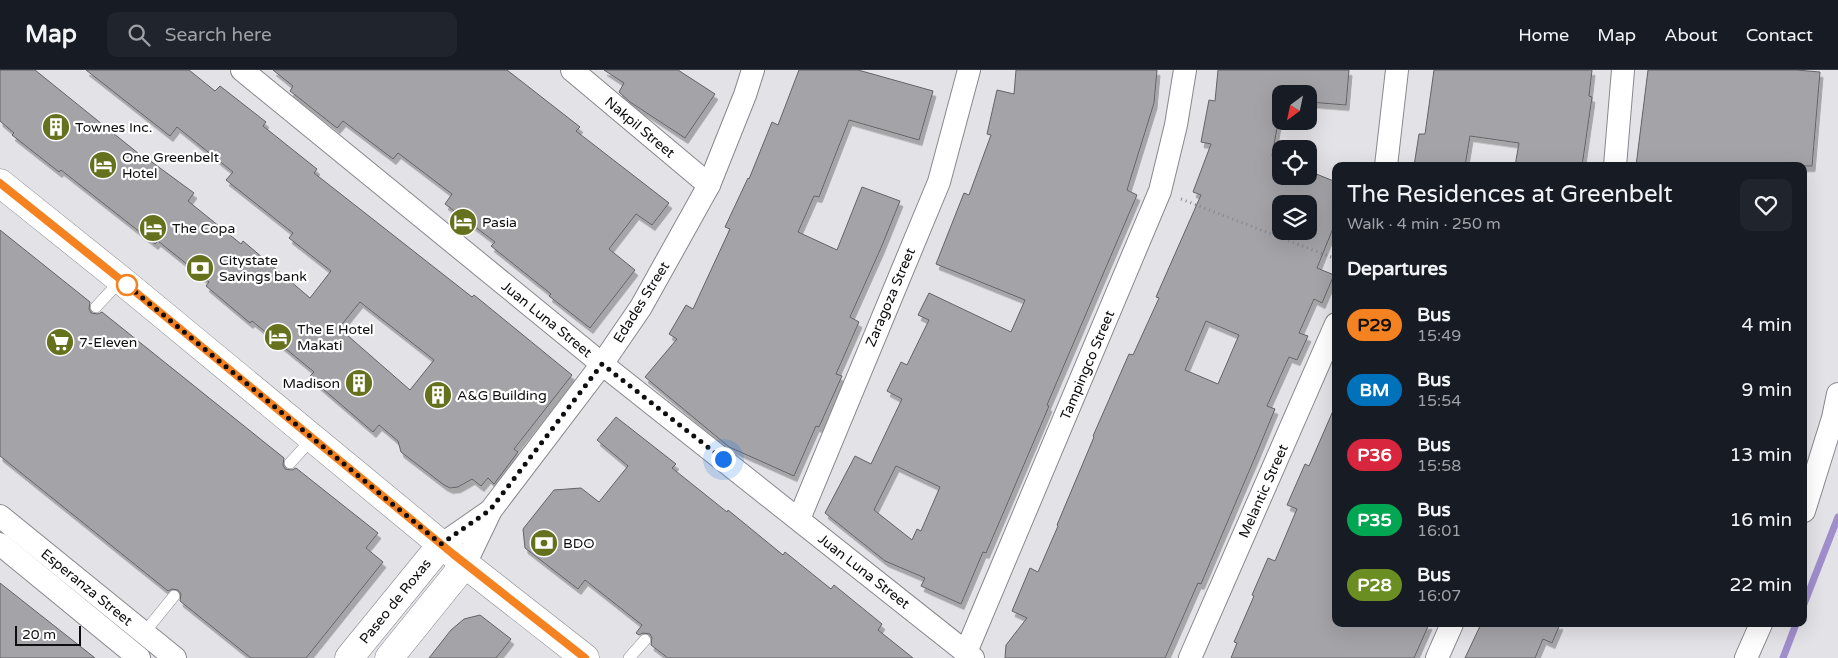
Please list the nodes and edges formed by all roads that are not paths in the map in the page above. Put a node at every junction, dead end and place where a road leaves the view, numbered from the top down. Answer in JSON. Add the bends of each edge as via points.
{"nodes":[{"id":1,"x":242,"y":70,"type":"edge"},
{"id":2,"x":572,"y":70,"type":"edge"},
{"id":3,"x":753,"y":70,"type":"edge"},
{"id":4,"x":969,"y":70,"type":"edge"},
{"id":5,"x":1186,"y":70,"type":"edge"},
{"id":6,"x":1397,"y":70,"type":"edge"},
{"id":7,"x":1623,"y":70,"type":"edge"},
{"id":8,"x":1386,"y":162,"type":"edge"},
{"id":9,"x":1615,"y":162,"type":"edge"},
{"id":10,"x":0,"y":183,"type":"edge"},
{"id":11,"x":709,"y":185,"type":"junction"},
{"id":12,"x":121,"y":280,"type":"junction"},
{"id":13,"x":96,"y":307,"type":"dead end"},
{"id":14,"x":1332,"y":333,"type":"edge"},
{"id":15,"x":602,"y":364,"type":"junction"},
{"id":16,"x":1838,"y":394,"type":"edge"},
{"id":17,"x":1836,"y":419,"type":"edge"},
{"id":18,"x":312,"y":439,"type":"junction"},
{"id":19,"x":290,"y":463,"type":"dead end"},
{"id":20,"x":1807,"y":502,"type":"edge"},
{"id":21,"x":490,"y":510,"type":"junction"},
{"id":22,"x":0,"y":516,"type":"edge"},
{"id":23,"x":799,"y":519,"type":"junction"},
{"id":24,"x":0,"y":544,"type":"edge"},
{"id":25,"x":441,"y":544,"type":"junction"},
{"id":26,"x":465,"y":564,"type":"junction"},
{"id":27,"x":174,"y":596,"type":"dead end"},
{"id":28,"x":108,"y":604,"type":"junction"},
{"id":29,"x":95,"y":622,"type":"junction"},
{"id":30,"x":1451,"y":627,"type":"edge"},
{"id":31,"x":1760,"y":627,"type":"edge"},
{"id":32,"x":144,"y":633,"type":"junction"},
{"id":33,"x":645,"y":640,"type":"dead end"},
{"id":34,"x":970,"y":655,"type":"edge"},
{"id":35,"x":139,"y":658,"type":"edge"},
{"id":36,"x":175,"y":658,"type":"edge"},
{"id":37,"x":349,"y":658,"type":"edge"},
{"id":38,"x":389,"y":658,"type":"edge"},
{"id":39,"x":585,"y":658,"type":"edge"},
{"id":40,"x":630,"y":658,"type":"edge"},
{"id":41,"x":1190,"y":658,"type":"edge"},
{"id":42,"x":1437,"y":658,"type":"edge"},
{"id":43,"x":1746,"y":658,"type":"edge"}],
"edges":[{"from":1,"to":15,"type":"street","name":"Juan Luna Street"},
{"from":2,"to":11,"type":"street","name":"Nakpil Street"},
{"from":3,"to":11,"type":"street","name":"Edades Street"},
{"from":4,"to":23,"type":"street","name":"Zaragoza Street","via":[[939,182]]},
{"from":5,"to":34,"type":"street","name":"Tampingco Street","via":[[1160,191]]},
{"from":6,"to":8,"type":"street"},
{"from":7,"to":9,"type":"street"},
{"from":10,"to":12,"type":"main road"},
{"from":11,"to":15,"type":"street","name":"Edades Street","via":[[641,307]]},
{"from":12,"to":13,"type":"lane"},
{"from":12,"to":18,"type":"main road"},
{"from":14,"to":41,"type":"street","name":"Melantic Street"},
{"from":15,"to":21,"type":"street","name":"Edades Street"},
{"from":15,"to":23,"type":"street","name":"Juan Luna Street"},
{"from":16,"to":17,"type":"street"},
{"from":17,"to":20,"type":"street"},
{"from":18,"to":19,"type":"lane"},
{"from":18,"to":25,"type":"main road"},
{"from":21,"to":25,"type":"street","name":"Edades Street"},
{"from":21,"to":26,"type":"street","name":"Edades Street"},
{"from":22,"to":28,"type":"street","name":"Esperanza Street"},
{"from":23,"to":34,"type":"street","name":"Juan Luna Street"},
{"from":24,"to":29,"type":"street","name":"Esperanza Street"},
{"from":25,"to":26,"type":"main road"},
{"from":25,"to":37,"type":"main road","name":"Paseo de Roxas"},
{"from":26,"to":38,"type":"main road"},
{"from":26,"to":39,"type":"main road"},
{"from":27,"to":32,"type":"lane"},
{"from":28,"to":29,"type":"street"},
{"from":28,"to":32,"type":"street","name":"Esperanza Street"},
{"from":29,"to":35,"type":"street","name":"Esperanza Street"},
{"from":30,"to":42,"type":"street"},
{"from":31,"to":43,"type":"street"},
{"from":32,"to":36,"type":"street","name":"Esperanza Street"},
{"from":33,"to":40,"type":"lane"}]}
